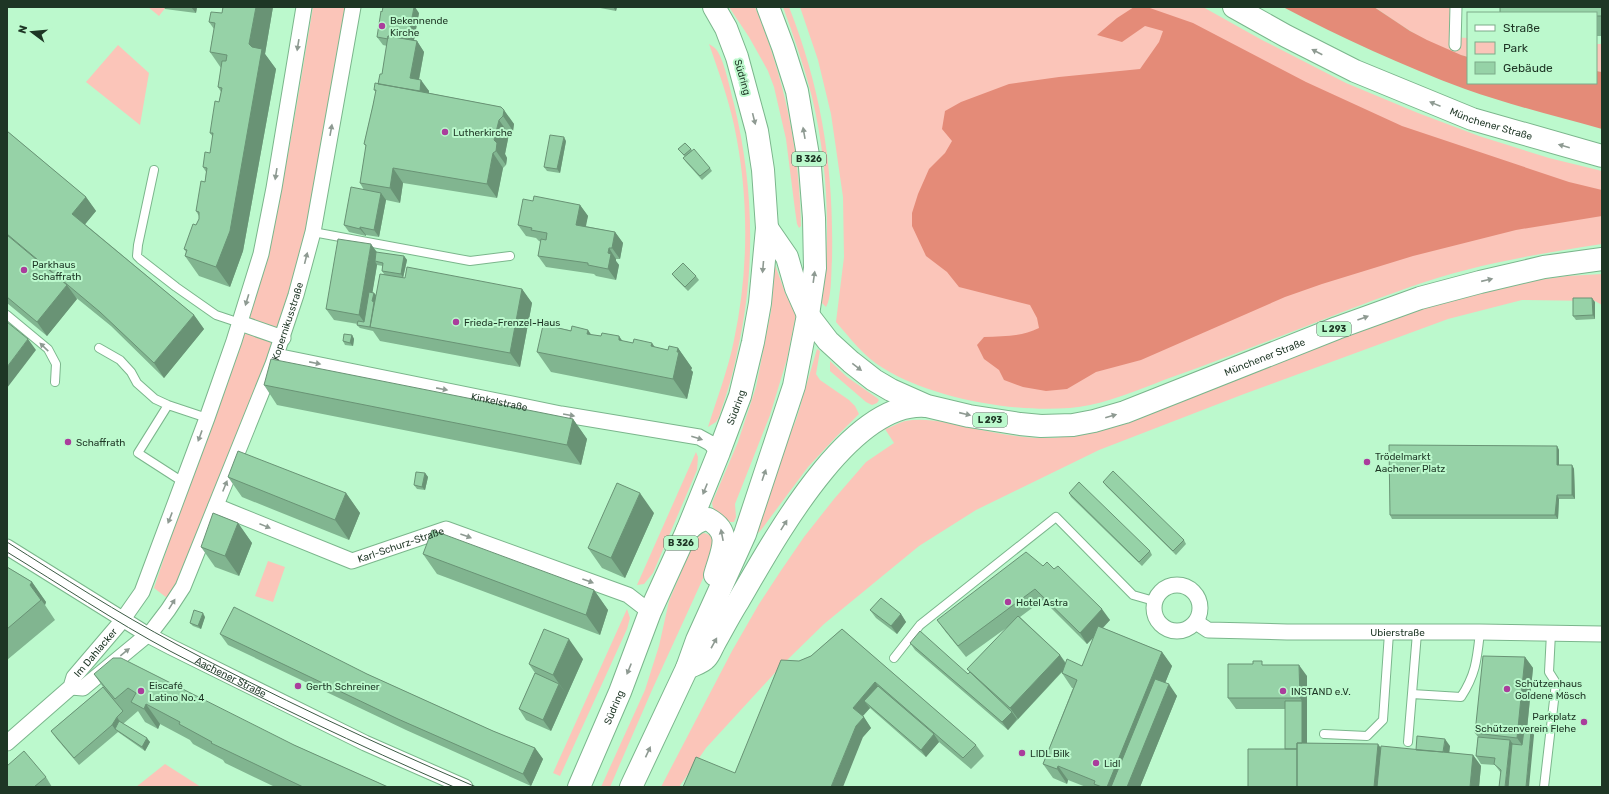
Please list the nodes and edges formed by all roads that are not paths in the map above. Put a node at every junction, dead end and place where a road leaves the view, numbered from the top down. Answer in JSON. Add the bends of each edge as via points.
{"nodes":[{"id":1,"x":304,"y":7,"type":"edge"},
{"id":2,"x":353,"y":7,"type":"edge"},
{"id":3,"x":714,"y":7,"type":"edge"},
{"id":4,"x":768,"y":7,"type":"edge"},
{"id":5,"x":1234,"y":7,"type":"edge"},
{"id":6,"x":1456,"y":7,"type":"edge"},
{"id":7,"x":1455,"y":45,"type":"dead end"},
{"id":8,"x":1602,"y":156,"type":"edge"},
{"id":9,"x":154,"y":170,"type":"dead end"},
{"id":10,"x":767,"y":228,"type":"junction"},
{"id":11,"x":312,"y":232,"type":"junction"},
{"id":12,"x":510,"y":256,"type":"dead end"},
{"id":13,"x":1602,"y":259,"type":"edge"},
{"id":14,"x":7,"y":315,"type":"edge"},
{"id":15,"x":808,"y":315,"type":"junction"},
{"id":16,"x":240,"y":323,"type":"junction"},
{"id":17,"x":283,"y":338,"type":"junction"},
{"id":18,"x":99,"y":348,"type":"dead end"},
{"id":19,"x":276,"y":356,"type":"junction"},
{"id":20,"x":55,"y":382,"type":"dead end"},
{"id":21,"x":168,"y":405,"type":"junction"},
{"id":22,"x":927,"y":406,"type":"junction"},
{"id":23,"x":207,"y":418,"type":"junction"},
{"id":24,"x":719,"y":452,"type":"junction"},
{"id":25,"x":184,"y":482,"type":"junction"},
{"id":26,"x":216,"y":506,"type":"junction"},
{"id":27,"x":687,"y":531,"type":"junction"},
{"id":28,"x":7,"y":547,"type":"edge"},
{"id":29,"x":1154,"y":601,"type":"junction"},
{"id":30,"x":650,"y":612,"type":"junction"},
{"id":31,"x":122,"y":619,"type":"junction"},
{"id":32,"x":1196,"y":622,"type":"junction"},
{"id":33,"x":1480,"y":632,"type":"junction"},
{"id":34,"x":1389,"y":633,"type":"junction"},
{"id":35,"x":1417,"y":633,"type":"junction"},
{"id":36,"x":1551,"y":633,"type":"junction"},
{"id":37,"x":148,"y":634,"type":"junction"},
{"id":38,"x":1602,"y":634,"type":"edge"},
{"id":39,"x":696,"y":640,"type":"junction"},
{"id":40,"x":894,"y":658,"type":"dead end"},
{"id":41,"x":687,"y":668,"type":"junction"},
{"id":42,"x":71,"y":687,"type":"junction"},
{"id":43,"x":1412,"y":694,"type":"junction"},
{"id":44,"x":1324,"y":734,"type":"dead end"},
{"id":45,"x":1408,"y":742,"type":"dead end"},
{"id":46,"x":7,"y":743,"type":"edge"},
{"id":47,"x":465,"y":787,"type":"edge"},
{"id":48,"x":578,"y":787,"type":"edge"},
{"id":49,"x":631,"y":787,"type":"edge"},
{"id":50,"x":1544,"y":787,"type":"edge"}],
"edges":[{"from":1,"to":16,"type":"street","one_way":true,"via":[[274,188],[262,246]]},
{"from":11,"to":2,"type":"street","name":"Kopernikusstraße","one_way":true},
{"from":3,"to":10,"type":"main road","name":"Südring","number":"B 326","one_way":true,"via":[[726,28],[737,57],[757,131]]},
{"from":15,"to":4,"type":"main road","number":"B 326","one_way":true,"via":[[815,268],[810,167],[797,91]]},
{"from":8,"to":5,"type":"main road","name":"Münchener Straße","one_way":true,"via":[[1472,119],[1354,71]]},
{"from":6,"to":7,"type":"street"},
{"from":9,"to":16,"type":"lane","via":[[137,256],[216,315]]},
{"from":10,"to":15,"type":"main road","via":[[787,257],[796,288]]},
{"from":10,"to":24,"type":"main road","name":"Südring","number":"B 326","one_way":true,"via":[[760,303],[753,342],[740,396]]},
{"from":11,"to":12,"type":"lane","via":[[470,261]]},
{"from":17,"to":11,"type":"street","name":"Kopernikusstraße","one_way":true},
{"from":22,"to":13,"type":"main road","name":"Münchener Straße","number":"L 293","one_way":true,"via":[[1020,424],[1061,426],[1094,422],[1420,298],[1544,267]]},
{"from":20,"to":14,"type":"lane","one_way":true,"via":[[56,364],[48,349]]},
{"from":15,"to":22,"type":"main road","one_way":true,"via":[[828,341],[860,369],[891,390]]},
{"from":39,"to":15,"type":"main road","number":"B 326","one_way":true,"via":[[745,534],[794,386]]},
{"from":16,"to":17,"type":"street"},
{"from":16,"to":23,"type":"street"},
{"from":17,"to":19,"type":"street","name":"Kopernikusstraße"},
{"from":18,"to":21,"type":"lane","via":[[120,360],[137,383],[155,399]]},
{"from":19,"to":24,"type":"street","name":"Kinkelstraße","one_way":true,"via":[[561,414],[699,437]]},
{"from":26,"to":19,"type":"street","name":"Kopernikusstraße","one_way":true},
{"from":21,"to":23,"type":"lane"},
{"from":21,"to":25,"type":"lane","via":[[138,453]]},
{"from":41,"to":22,"type":"main road","one_way":true,"via":[[706,658],[791,513],[833,459],[861,431],[888,414],[904,407]]},
{"from":23,"to":25,"type":"street","one_way":true},
{"from":24,"to":27,"type":"main road","name":"Südring","number":"B 326","one_way":true},
{"from":25,"to":31,"type":"street","one_way":true,"via":[[142,592]]},
{"from":26,"to":30,"type":"street","name":"Karl-Schurz-Straße","one_way":true,"via":[[352,561],[446,529],[628,595]]},
{"from":37,"to":26,"type":"street","name":"Kopernikusstraße","one_way":true,"via":[[183,587]]},
{"from":27,"to":30,"type":"main road","name":"Südring","number":"B 326"},
{"from":39,"to":27,"type":"main road","one_way":true,"via":[[720,559],[723,538],[720,528],[708,519],[700,520]]},
{"from":28,"to":31,"type":"street","name":"Aachener Straße"},
{"from":29,"to":32,"type":"street","via":[[1154,615],[1158,622],[1170,631],[1184,631]]},
{"from":29,"to":32,"type":"street","via":[[1163,589],[1169,586],[1184,586],[1196,594],[1199,600],[1200,608]]},
{"from":29,"to":40,"type":"lane","via":[[1132,595],[1056,517],[920,625]]},
{"from":30,"to":48,"type":"main road","name":"Südring","number":"B 326","one_way":true,"via":[[620,692]]},
{"from":31,"to":37,"type":"street","name":"Aachener Straße"},
{"from":31,"to":42,"type":"street","name":"Im Dahlacker","via":[[74,677]]},
{"from":32,"to":34,"type":"street","name":"Ubierstraße","via":[[1208,630]]},
{"from":33,"to":35,"type":"street","name":"Ubierstraße"},
{"from":33,"to":36,"type":"street","name":"Ubierstraße"},
{"from":33,"to":43,"type":"lane","via":[[1477,662],[1471,682],[1461,697]]},
{"from":34,"to":35,"type":"street","name":"Ubierstraße"},
{"from":34,"to":44,"type":"lane","via":[[1383,720],[1367,736]]},
{"from":35,"to":43,"type":"lane"},
{"from":36,"to":38,"type":"street","name":"Ubierstraße"},
{"from":36,"to":50,"type":"lane","via":[[1549,672],[1556,683]]},
{"from":42,"to":37,"type":"street","name":"Im Dahlacker","one_way":true,"via":[[84,688]]},
{"from":37,"to":47,"type":"street","name":"Aachener Straße","via":[[365,743]]},
{"from":39,"to":41,"type":"main road","number":"B 326"},
{"from":49,"to":41,"type":"main road","number":"B 326","one_way":true},
{"from":42,"to":46,"type":"street","name":"Im Dahlacker"},
{"from":43,"to":45,"type":"lane"}]}
